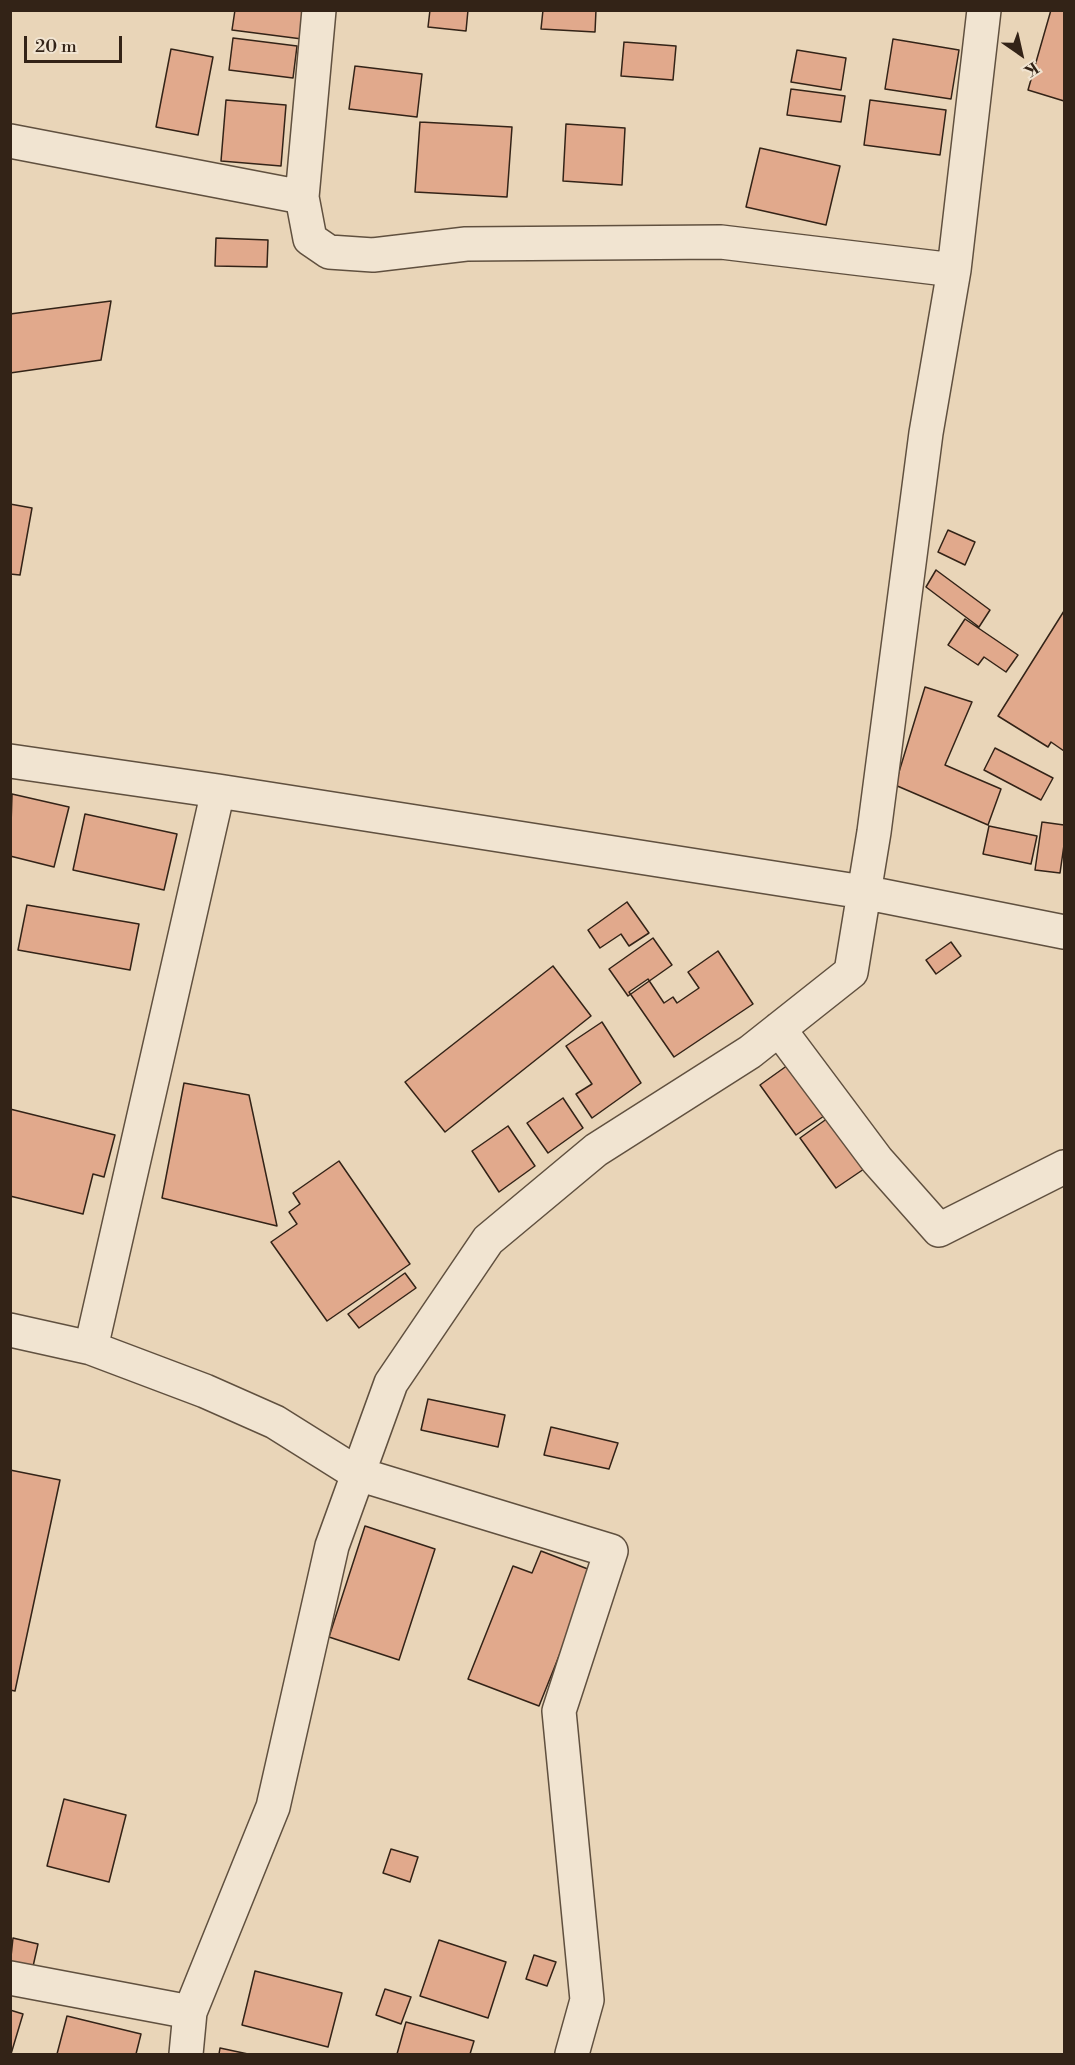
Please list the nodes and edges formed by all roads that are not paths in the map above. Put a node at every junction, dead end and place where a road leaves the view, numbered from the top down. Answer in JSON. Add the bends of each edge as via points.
{"nodes":[{"id":1,"x":319,"y":10,"type":"edge"},
{"id":2,"x":984,"y":10,"type":"edge"},
{"id":3,"x":10,"y":141,"type":"edge"},
{"id":4,"x":302,"y":197,"type":"junction"},
{"id":5,"x":954,"y":270,"type":"junction"},
{"id":6,"x":10,"y":761,"type":"edge"},
{"id":7,"x":218,"y":791,"type":"junction"},
{"id":8,"x":863,"y":892,"type":"junction"},
{"id":9,"x":1065,"y":932,"type":"edge"},
{"id":10,"x":778,"y":1029,"type":"junction"},
{"id":11,"x":1065,"y":1167,"type":"edge"},
{"id":12,"x":10,"y":1329,"type":"edge"},
{"id":13,"x":91,"y":1348,"type":"junction"},
{"id":14,"x":358,"y":1474,"type":"junction"},
{"id":15,"x":10,"y":1978,"type":"edge"},
{"id":16,"x":190,"y":2012,"type":"junction"},
{"id":17,"x":186,"y":2055,"type":"edge"},
{"id":18,"x":572,"y":2055,"type":"edge"}],
"edges":[{"from":1,"to":4,"type":"street"},
{"from":2,"to":5,"type":"street"},
{"from":3,"to":4,"type":"street"},
{"from":4,"to":5,"type":"street","via":[[310,239],[329,252],[373,255],[466,244],[721,242]]},
{"from":5,"to":8,"type":"street","via":[[926,433]]},
{"from":6,"to":7,"type":"street"},
{"from":7,"to":8,"type":"street"},
{"from":7,"to":13,"type":"street"},
{"from":8,"to":9,"type":"street"},
{"from":8,"to":10,"type":"street","via":[[851,972]]},
{"from":10,"to":11,"type":"street","via":[[877,1160],[939,1230]]},
{"from":10,"to":14,"type":"street","via":[[750,1052],[596,1150],[488,1240],[391,1383]]},
{"from":12,"to":13,"type":"street"},
{"from":13,"to":14,"type":"street","via":[[275,1422]]},
{"from":14,"to":16,"type":"street","via":[[332,1546],[273,1807]]},
{"from":14,"to":18,"type":"street","via":[[611,1551],[559,1711],[586,2000]]},
{"from":15,"to":16,"type":"street"},
{"from":16,"to":17,"type":"street"}]}
